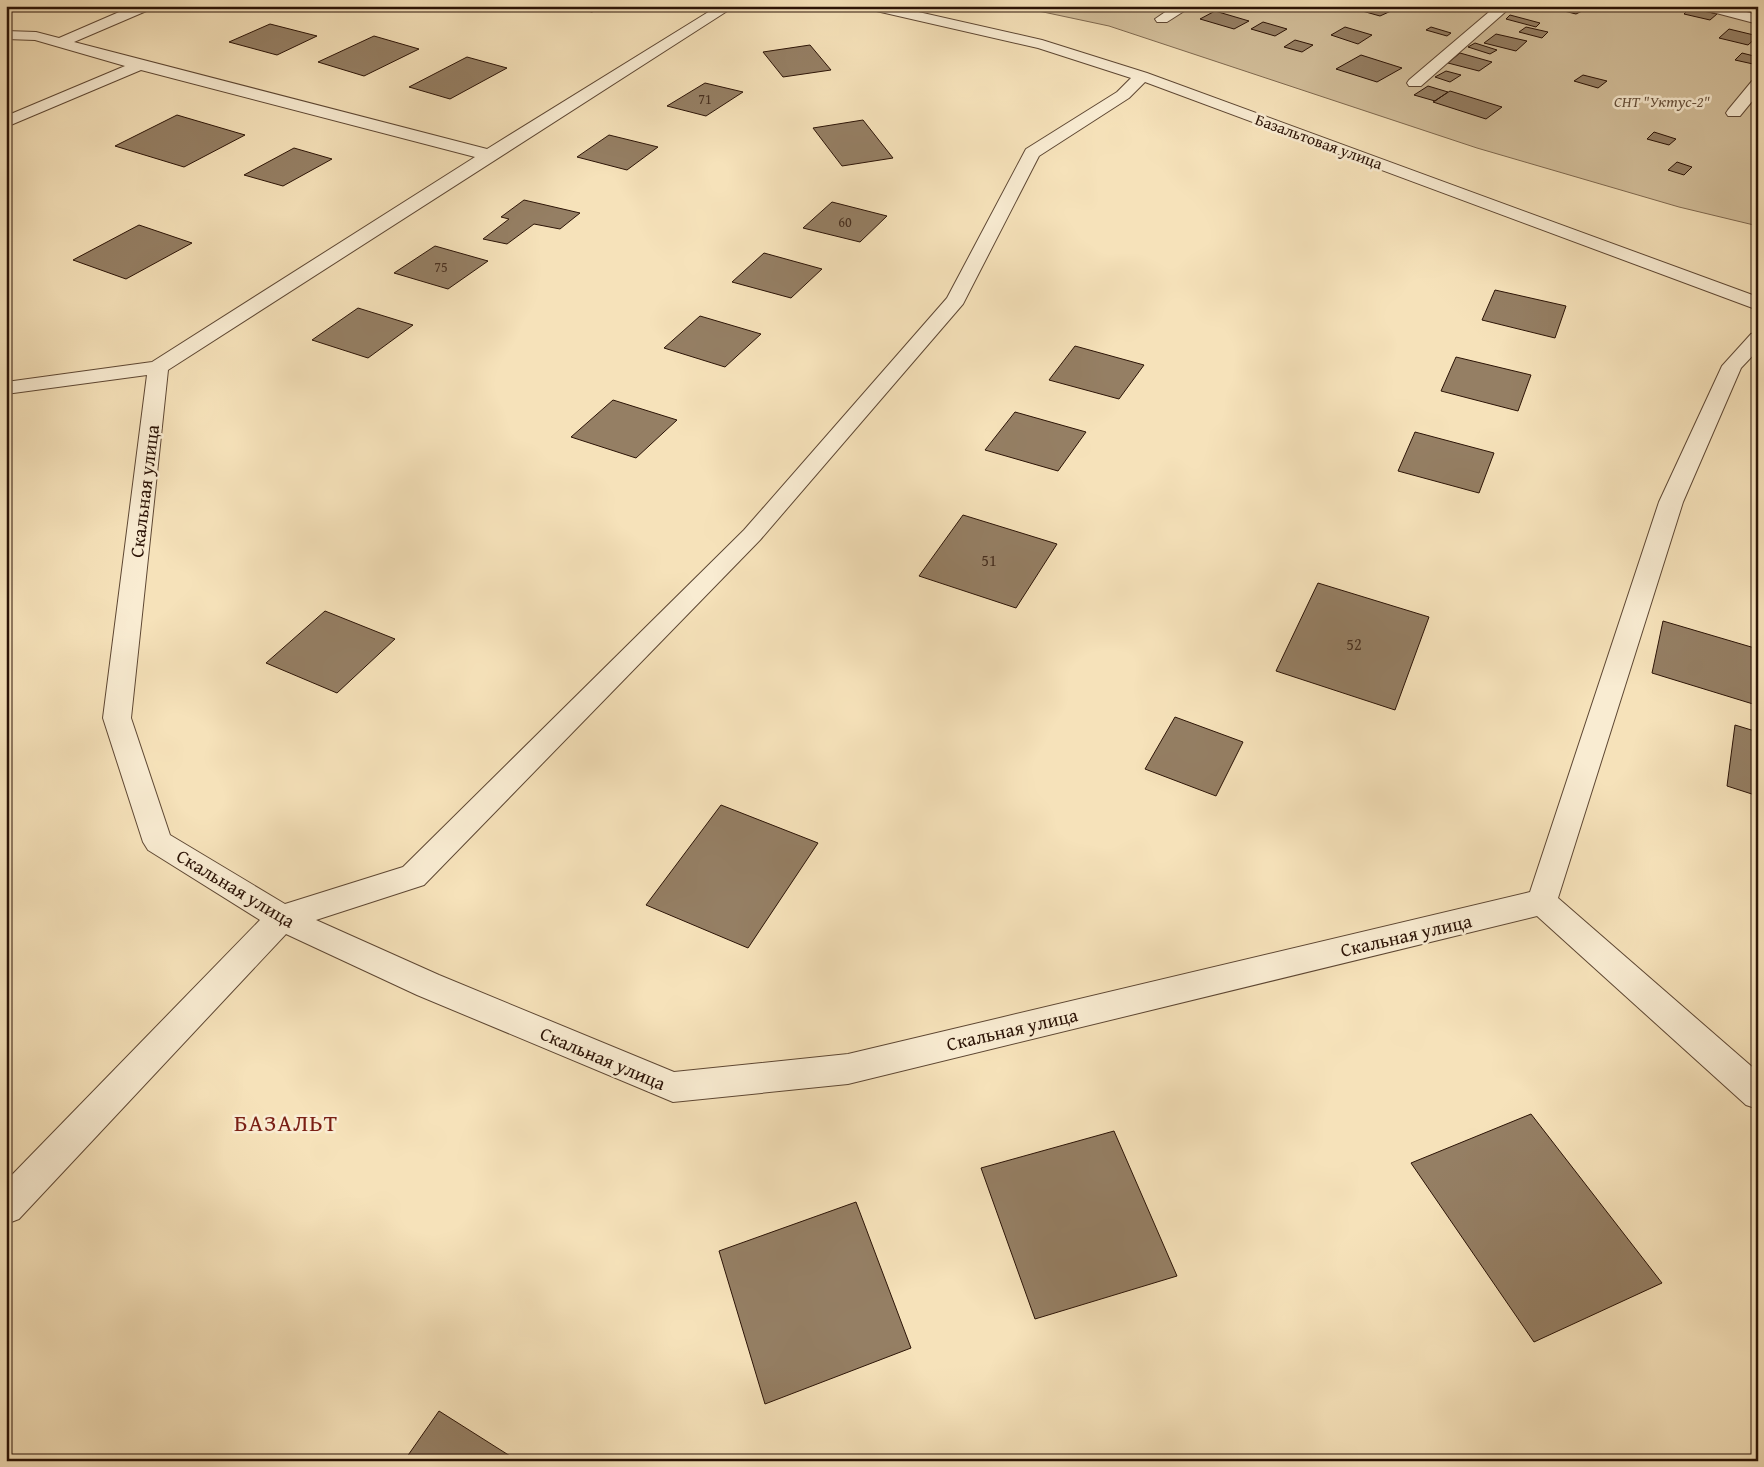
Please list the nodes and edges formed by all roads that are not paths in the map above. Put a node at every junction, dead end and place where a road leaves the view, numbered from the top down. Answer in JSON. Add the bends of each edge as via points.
{"nodes":[{"id":1,"x":146,"y":6,"type":"edge"},
{"id":2,"x":728,"y":6,"type":"edge"},
{"id":3,"x":872,"y":6,"type":"edge"},
{"id":4,"x":1184,"y":6,"type":"edge"},
{"id":5,"x":1505,"y":6,"type":"edge"},
{"id":6,"x":1706,"y":6,"type":"edge"},
{"id":7,"x":1162,"y":19,"type":"dead end"},
{"id":8,"x":1758,"y":20,"type":"edge"},
{"id":9,"x":6,"y":35,"type":"edge"},
{"id":10,"x":59,"y":43,"type":"junction"},
{"id":11,"x":140,"y":65,"type":"junction"},
{"id":12,"x":1142,"y":76,"type":"junction"},
{"id":13,"x":1415,"y":83,"type":"dead end"},
{"id":14,"x":1758,"y":84,"type":"edge"},
{"id":15,"x":1734,"y":113,"type":"dead end"},
{"id":16,"x":6,"y":122,"type":"edge"},
{"id":17,"x":489,"y":155,"type":"junction"},
{"id":18,"x":1758,"y":304,"type":"edge"},
{"id":19,"x":1758,"y":338,"type":"edge"},
{"id":20,"x":158,"y":367,"type":"junction"},
{"id":21,"x":6,"y":388,"type":"edge"},
{"id":22,"x":1542,"y":902,"type":"junction"},
{"id":23,"x":282,"y":918,"type":"junction"},
{"id":24,"x":1758,"y":1094,"type":"edge"},
{"id":25,"x":6,"y":1207,"type":"edge"}],
"edges":[{"from":1,"to":10,"type":"street"},
{"from":2,"to":17,"type":"street"},
{"from":3,"to":12,"type":"street","name":"Базальтовая улица","via":[[1042,44]]},
{"from":4,"to":7,"type":"street"},
{"from":5,"to":13,"type":"street"},
{"from":6,"to":8,"type":"street"},
{"from":9,"to":10,"type":"street","via":[[36,36]]},
{"from":10,"to":11,"type":"street"},
{"from":11,"to":16,"type":"street"},
{"from":11,"to":17,"type":"street"},
{"from":12,"to":18,"type":"street","name":"Базальтовая улица"},
{"from":12,"to":23,"type":"street","via":[[1123,95],[1032,153],[956,300],[752,535],[413,876]]},
{"from":14,"to":15,"type":"street"},
{"from":17,"to":20,"type":"street"},
{"from":19,"to":22,"type":"street","via":[[1732,366],[1671,502]]},
{"from":20,"to":21,"type":"street"},
{"from":20,"to":23,"type":"street","name":"Скальная улица","via":[[117,718],[158,842]]},
{"from":22,"to":23,"type":"street","name":"Скальная улица","via":[[848,1069],[673,1087],[428,985]]},
{"from":22,"to":24,"type":"street"},
{"from":23,"to":25,"type":"street"}]}
